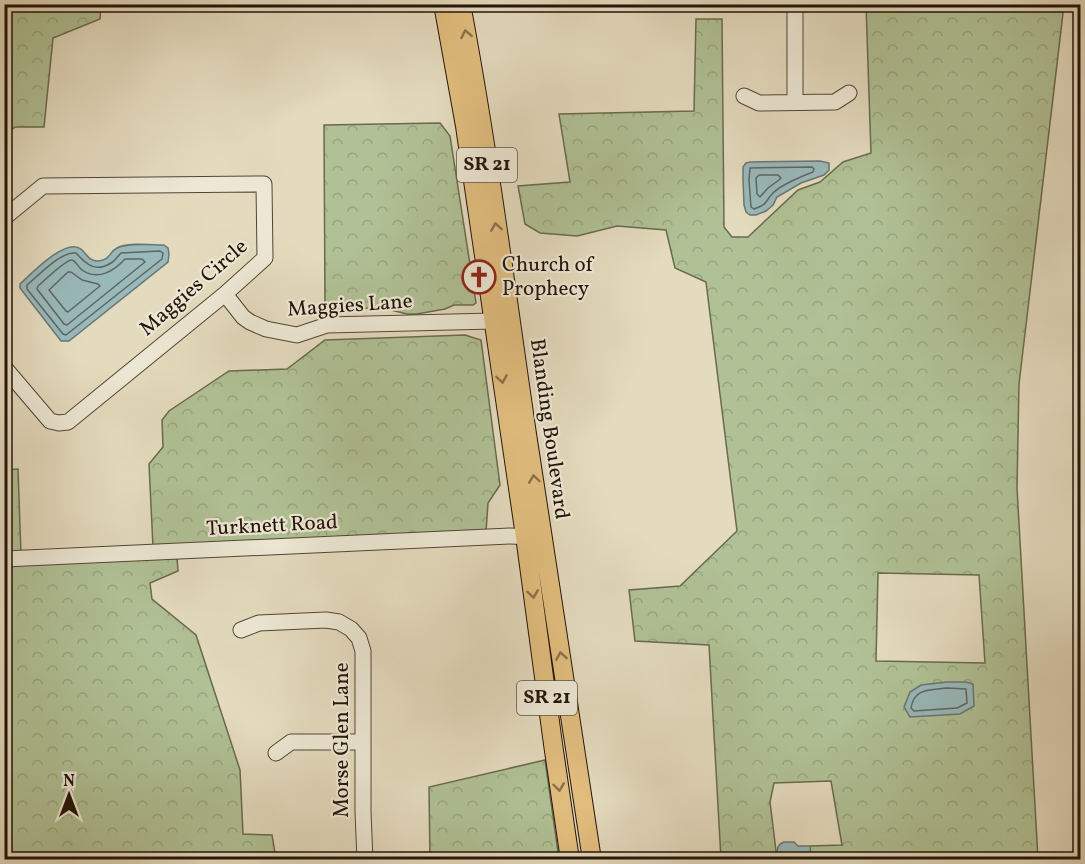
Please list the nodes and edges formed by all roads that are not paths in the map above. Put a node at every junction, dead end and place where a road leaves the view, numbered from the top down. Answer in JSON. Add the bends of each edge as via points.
{"nodes":[{"id":1,"x":443,"y":4,"type":"edge"},
{"id":2,"x":460,"y":4,"type":"edge"},
{"id":3,"x":795,"y":4,"type":"edge"},
{"id":4,"x":849,"y":93,"type":"dead end"},
{"id":5,"x":744,"y":96,"type":"dead end"},
{"id":6,"x":795,"y":102,"type":"junction"},
{"id":7,"x":473,"y":125,"type":"junction"},
{"id":8,"x":4,"y":218,"type":"edge"},
{"id":9,"x":487,"y":281,"type":"junction"},
{"id":10,"x":225,"y":294,"type":"junction"},
{"id":11,"x":493,"y":321,"type":"junction"},
{"id":12,"x":511,"y":326,"type":"junction"},
{"id":13,"x":4,"y":367,"type":"edge"},
{"id":14,"x":518,"y":368,"type":"junction"},
{"id":15,"x":533,"y":537,"type":"junction"},
{"id":16,"x":4,"y":559,"type":"edge"},
{"id":17,"x":241,"y":630,"type":"dead end"},
{"id":18,"x":574,"y":741,"type":"junction"},
{"id":19,"x":363,"y":742,"type":"junction"},
{"id":20,"x":553,"y":744,"type":"junction"},
{"id":21,"x":276,"y":753,"type":"dead end"},
{"id":22,"x":365,"y":860,"type":"edge"},
{"id":23,"x":570,"y":860,"type":"edge"},
{"id":24,"x":592,"y":860,"type":"edge"}],
"edges":[{"from":1,"to":7,"type":"main road","name":"Blanding Boulevard","number":"SR 21"},
{"from":7,"to":2,"type":"main road","name":"Blanding Boulevard","number":"SR 21","one_way":true},
{"from":3,"to":6,"type":"street"},
{"from":4,"to":6,"type":"street","via":[[835,102]]},
{"from":5,"to":6,"type":"street","via":[[759,103]]},
{"from":7,"to":9,"type":"main road","name":"Blanding Boulevard","number":"SR 21"},
{"from":12,"to":7,"type":"main road","name":"Blanding Boulevard","number":"SR 21","one_way":true},
{"from":8,"to":10,"type":"street","name":"Maggies Circle","via":[[43,186],[264,184],[265,258]]},
{"from":9,"to":11,"type":"main road","name":"Blanding Boulevard","number":"SR 21"},
{"from":9,"to":12,"type":"main road","via":[[500,313]]},
{"from":10,"to":11,"type":"street","name":"Maggies Lane","via":[[249,322],[297,335],[327,325]]},
{"from":10,"to":13,"type":"street","name":"Maggies Circle","via":[[68,422],[50,421]]},
{"from":11,"to":14,"type":"main road","via":[[505,336]]},
{"from":11,"to":15,"type":"main road","name":"Blanding Boulevard","number":"SR 21","one_way":true},
{"from":12,"to":14,"type":"main road","name":"Blanding Boulevard","number":"SR 21"},
{"from":15,"to":14,"type":"main road","name":"Blanding Boulevard","number":"SR 21","one_way":true},
{"from":15,"to":16,"type":"street","name":"Turknett Road"},
{"from":18,"to":15,"type":"main road","name":"Blanding Boulevard","number":"SR 21","one_way":true},
{"from":15,"to":20,"type":"main road","name":"Blanding Boulevard","number":"SR 21","one_way":true},
{"from":17,"to":19,"type":"street","name":"Morse Glen Lane","via":[[259,623],[326,620],[351,629],[363,651]]},
{"from":18,"to":20,"type":"main road"},
{"from":18,"to":24,"type":"main road","name":"Blanding Boulevard","number":"SR 21"},
{"from":19,"to":21,"type":"street","via":[[291,742]]},
{"from":19,"to":22,"type":"street","name":"Morse Glen Lane"},
{"from":20,"to":23,"type":"main road","name":"Blanding Boulevard","number":"SR 21","one_way":true}]}
